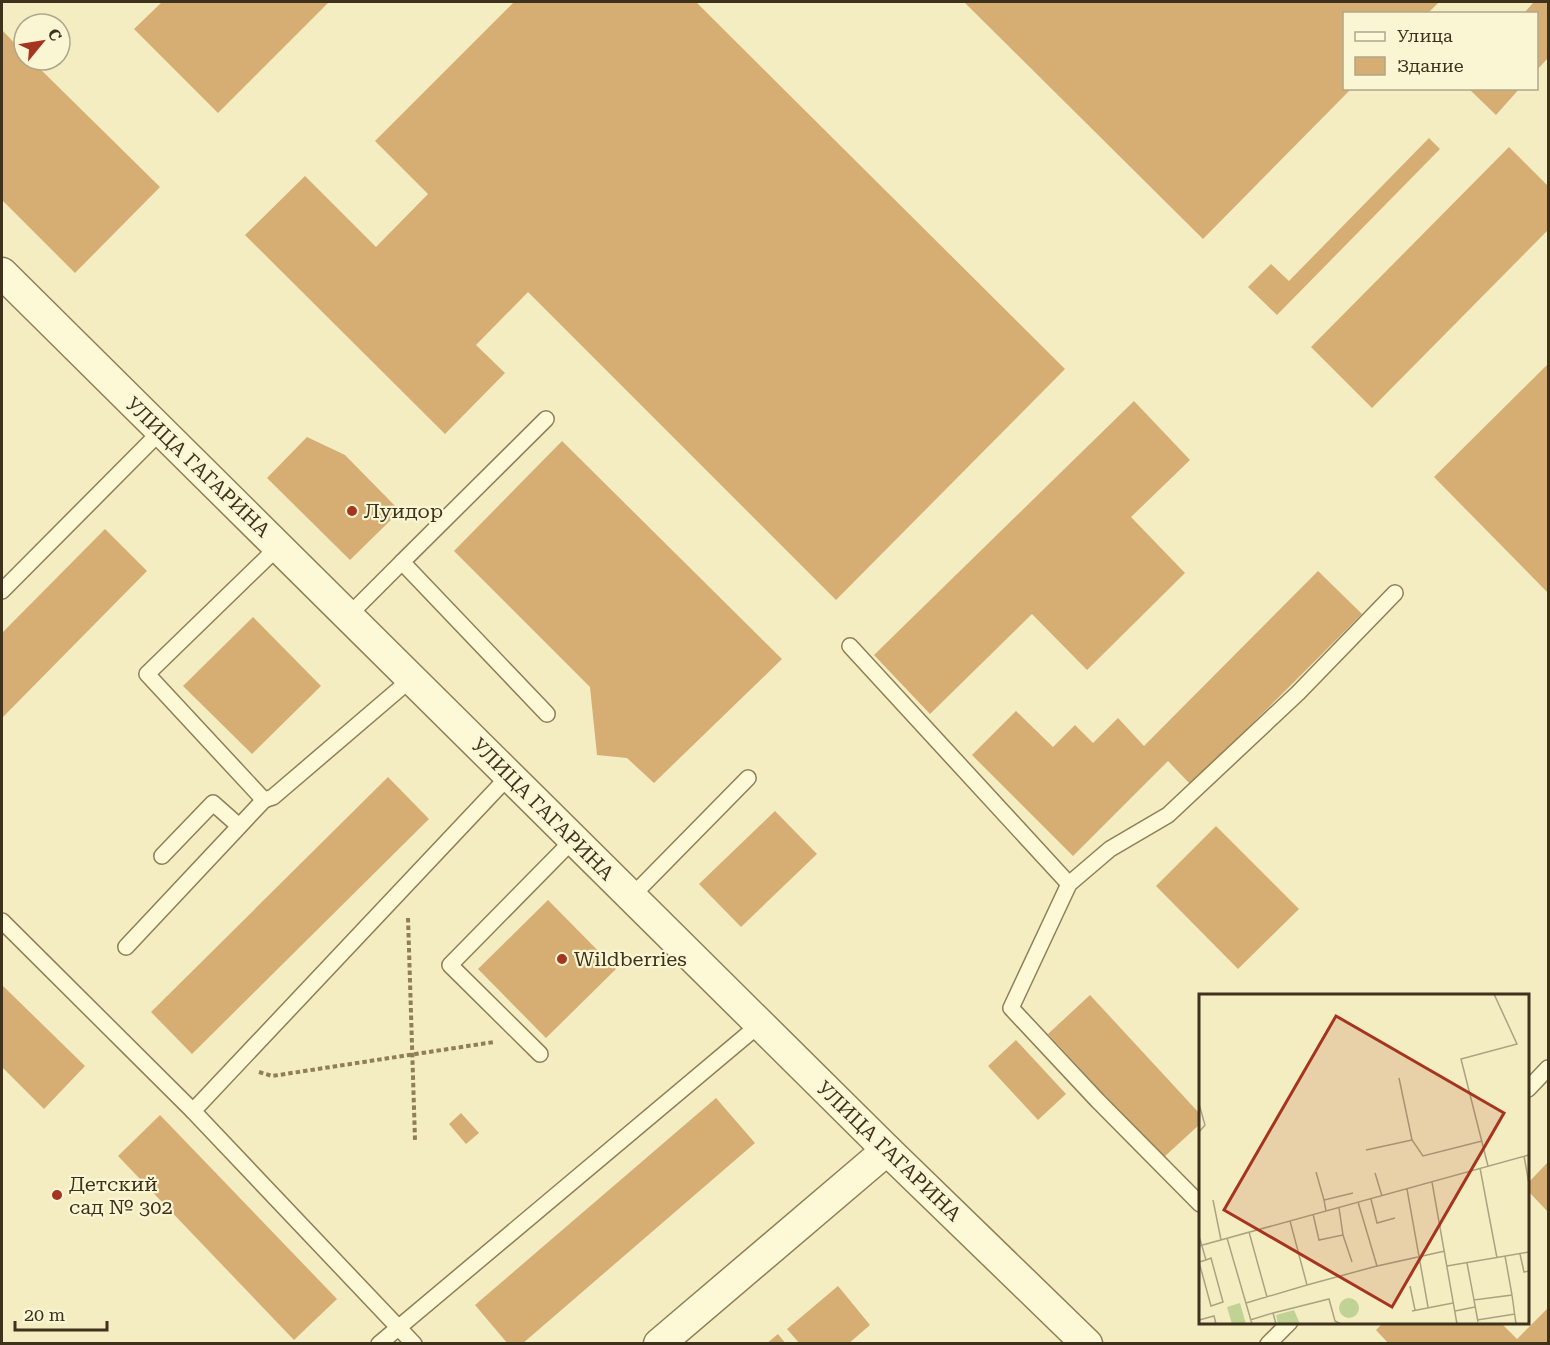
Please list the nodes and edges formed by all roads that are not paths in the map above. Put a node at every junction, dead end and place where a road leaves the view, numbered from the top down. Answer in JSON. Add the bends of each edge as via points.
{"nodes":[{"id":1,"x":2,"y":273,"type":"edge"},
{"id":2,"x":546,"y":418,"type":"dead end"},
{"id":3,"x":161,"y":431,"type":"junction"},
{"id":4,"x":279,"y":546,"type":"junction"},
{"id":5,"x":402,"y":562,"type":"junction"},
{"id":6,"x":2,"y":591,"type":"edge"},
{"id":7,"x":1395,"y":592,"type":"dead end"},
{"id":8,"x":348,"y":616,"type":"junction"},
{"id":9,"x":850,"y":646,"type":"dead end"},
{"id":10,"x":411,"y":679,"type":"junction"},
{"id":11,"x":547,"y":714,"type":"dead end"},
{"id":12,"x":509,"y":776,"type":"junction"},
{"id":13,"x":748,"y":778,"type":"dead end"},
{"id":14,"x":264,"y":800,"type":"junction"},
{"id":15,"x":239,"y":826,"type":"junction"},
{"id":16,"x":574,"y":840,"type":"junction"},
{"id":17,"x":162,"y":856,"type":"dead end"},
{"id":18,"x":1069,"y":884,"type":"junction"},
{"id":19,"x":631,"y":897,"type":"junction"},
{"id":20,"x":2,"y":921,"type":"edge"},
{"id":21,"x":126,"y":946,"type":"dead end"},
{"id":22,"x":760,"y":1024,"type":"junction"},
{"id":23,"x":540,"y":1054,"type":"dead end"},
{"id":24,"x":1548,"y":1068,"type":"edge"},
{"id":25,"x":1529,"y":1087,"type":"edge"},
{"id":26,"x":193,"y":1111,"type":"junction"},
{"id":27,"x":887,"y":1150,"type":"junction"},
{"id":28,"x":1199,"y":1203,"type":"edge"},
{"id":29,"x":1289,"y":1324,"type":"edge"},
{"id":30,"x":399,"y":1326,"type":"junction"},
{"id":31,"x":379,"y":1344,"type":"edge"},
{"id":32,"x":414,"y":1344,"type":"edge"},
{"id":33,"x":659,"y":1344,"type":"edge"},
{"id":34,"x":1087,"y":1344,"type":"edge"},
{"id":35,"x":1268,"y":1344,"type":"edge"}],
"edges":[{"from":1,"to":3,"type":"street","name":"УЛИЦА ГАГАРИНА"},
{"from":2,"to":5,"type":"lane"},
{"from":3,"to":4,"type":"street","name":"УЛИЦА ГАГАРИНА"},
{"from":3,"to":6,"type":"lane"},
{"from":4,"to":8,"type":"street","name":"УЛИЦА ГАГАРИНА"},
{"from":4,"to":14,"type":"lane","via":[[147,674]]},
{"from":5,"to":8,"type":"lane"},
{"from":5,"to":11,"type":"lane"},
{"from":7,"to":18,"type":"lane","via":[[1298,693],[1168,815],[1110,849]]},
{"from":8,"to":10,"type":"street","name":"УЛИЦА ГАГАРИНА"},
{"from":9,"to":18,"type":"lane"},
{"from":10,"to":12,"type":"street","name":"УЛИЦА ГАГАРИНА"},
{"from":10,"to":14,"type":"lane","via":[[273,797]]},
{"from":12,"to":16,"type":"street","name":"УЛИЦА ГАГАРИНА"},
{"from":12,"to":26,"type":"lane"},
{"from":13,"to":19,"type":"lane"},
{"from":14,"to":15,"type":"lane"},
{"from":15,"to":17,"type":"lane","via":[[213,803]]},
{"from":15,"to":21,"type":"lane"},
{"from":16,"to":19,"type":"street","name":"УЛИЦА ГАГАРИНА"},
{"from":16,"to":23,"type":"lane","via":[[450,965]]},
{"from":18,"to":28,"type":"lane","via":[[1011,1008]]},
{"from":19,"to":22,"type":"street","name":"УЛИЦА ГАГАРИНА"},
{"from":20,"to":26,"type":"lane"},
{"from":22,"to":27,"type":"street","name":"УЛИЦА ГАГАРИНА"},
{"from":22,"to":30,"type":"lane"},
{"from":24,"to":25,"type":"lane"},
{"from":26,"to":30,"type":"lane"},
{"from":27,"to":33,"type":"street"},
{"from":27,"to":34,"type":"street","name":"УЛИЦА ГАГАРИНА"},
{"from":29,"to":35,"type":"lane"},
{"from":30,"to":31,"type":"lane"},
{"from":30,"to":32,"type":"lane"}]}
